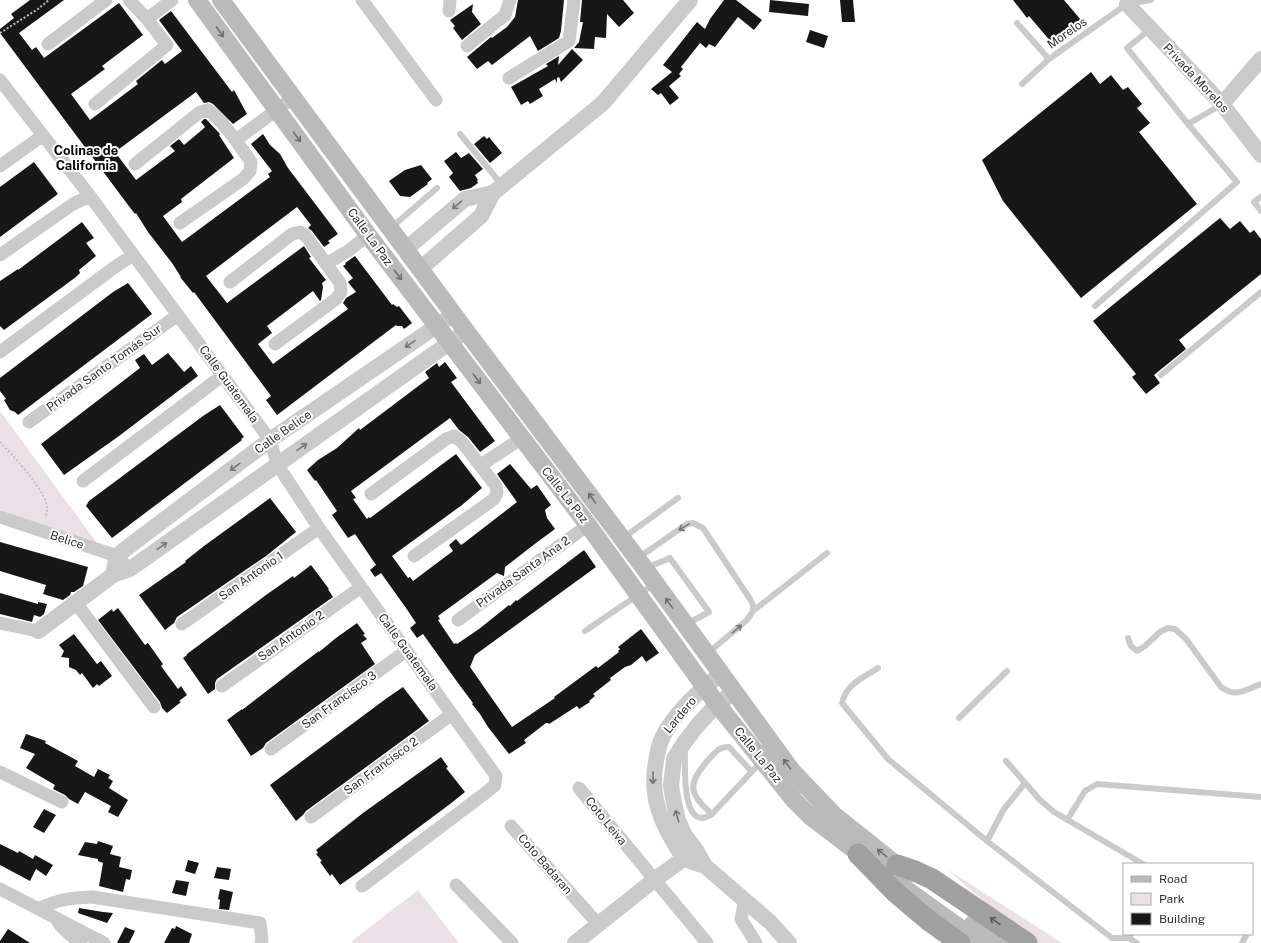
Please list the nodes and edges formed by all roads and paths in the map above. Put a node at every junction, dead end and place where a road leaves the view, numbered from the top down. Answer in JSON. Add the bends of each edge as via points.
{"nodes":[{"id":1,"x":48,"y":0,"type":"edge"},
{"id":2,"x":106,"y":0,"type":"edge"},
{"id":3,"x":130,"y":0,"type":"edge"},
{"id":4,"x":172,"y":0,"type":"edge"},
{"id":5,"x":197,"y":0,"type":"edge"},
{"id":6,"x":222,"y":0,"type":"edge"},
{"id":7,"x":362,"y":0,"type":"edge"},
{"id":8,"x":510,"y":0,"type":"edge"},
{"id":9,"x":574,"y":0,"type":"edge"},
{"id":10,"x":690,"y":0,"type":"edge"},
{"id":11,"x":1151,"y":0,"type":"edge"},
{"id":12,"x":1128,"y":4,"type":"junction"},
{"id":13,"x":147,"y":19,"type":"junction"},
{"id":14,"x":1017,"y":23,"type":"dead end"},
{"id":15,"x":1150,"y":28,"type":"junction"},
{"id":16,"x":0,"y":33,"type":"edge"},
{"id":17,"x":48,"y":44,"type":"dead end"},
{"id":18,"x":467,"y":46,"type":"dead end"},
{"id":19,"x":1049,"y":59,"type":"junction"},
{"id":20,"x":1261,"y":59,"type":"edge"},
{"id":21,"x":509,"y":78,"type":"dead end"},
{"id":22,"x":0,"y":80,"type":"edge"},
{"id":23,"x":1022,"y":84,"type":"dead end"},
{"id":24,"x":294,"y":97,"type":"junction"},
{"id":25,"x":436,"y":100,"type":"dead end"},
{"id":26,"x":95,"y":104,"type":"dead end"},
{"id":27,"x":1222,"y":104,"type":"junction"},
{"id":28,"x":277,"y":110,"type":"junction"},
{"id":29,"x":1188,"y":124,"type":"junction"},
{"id":30,"x":460,"y":134,"type":"dead end"},
{"id":31,"x":42,"y":136,"type":"junction"},
{"id":32,"x":236,"y":140,"type":"junction"},
{"id":33,"x":1261,"y":155,"type":"edge"},
{"id":34,"x":136,"y":164,"type":"dead end"},
{"id":35,"x":0,"y":166,"type":"edge"},
{"id":36,"x":437,"y":188,"type":"dead end"},
{"id":37,"x":498,"y":189,"type":"junction"},
{"id":38,"x":90,"y":196,"type":"junction"},
{"id":39,"x":1261,"y":197,"type":"edge"},
{"id":40,"x":1261,"y":211,"type":"edge"},
{"id":41,"x":180,"y":224,"type":"dead end"},
{"id":42,"x":390,"y":228,"type":"junction"},
{"id":43,"x":368,"y":235,"type":"junction"},
{"id":44,"x":406,"y":249,"type":"junction"},
{"id":45,"x":0,"y":255,"type":"edge"},
{"id":46,"x":134,"y":255,"type":"junction"},
{"id":47,"x":326,"y":264,"type":"junction"},
{"id":48,"x":420,"y":269,"type":"junction"},
{"id":49,"x":230,"y":282,"type":"dead end"},
{"id":50,"x":1261,"y":292,"type":"edge"},
{"id":51,"x":1095,"y":306,"type":"dead end"},
{"id":52,"x":178,"y":314,"type":"junction"},
{"id":53,"x":454,"y":314,"type":"junction"},
{"id":54,"x":436,"y":326,"type":"junction"},
{"id":55,"x":466,"y":331,"type":"junction"},
{"id":56,"x":449,"y":343,"type":"junction"},
{"id":57,"x":275,"y":344,"type":"dead end"},
{"id":58,"x":0,"y":352,"type":"edge"},
{"id":59,"x":1161,"y":374,"type":"dead end"},
{"id":60,"x":222,"y":376,"type":"junction"},
{"id":61,"x":29,"y":422,"type":"dead end"},
{"id":62,"x":522,"y":438,"type":"junction"},
{"id":63,"x":270,"y":440,"type":"junction"},
{"id":64,"x":0,"y":442,"type":"edge"},
{"id":65,"x":278,"y":464,"type":"junction"},
{"id":66,"x":481,"y":465,"type":"junction"},
{"id":67,"x":83,"y":481,"type":"dead end"},
{"id":68,"x":371,"y":494,"type":"dead end"},
{"id":69,"x":678,"y":498,"type":"dead end"},
{"id":70,"x":0,"y":517,"type":"edge"},
{"id":71,"x":588,"y":525,"type":"junction"},
{"id":72,"x":319,"y":528,"type":"junction"},
{"id":73,"x":42,"y":531,"type":"junction"},
{"id":74,"x":622,"y":539,"type":"junction"},
{"id":75,"x":827,"y":553,"type":"dead end"},
{"id":76,"x":117,"y":556,"type":"junction"},
{"id":77,"x":414,"y":556,"type":"dead end"},
{"id":78,"x":641,"y":564,"type":"junction"},
{"id":79,"x":130,"y":568,"type":"junction"},
{"id":80,"x":113,"y":575,"type":"junction"},
{"id":81,"x":655,"y":583,"type":"junction"},
{"id":82,"x":361,"y":587,"type":"junction"},
{"id":83,"x":639,"y":595,"type":"junction"},
{"id":84,"x":76,"y":603,"type":"junction"},
{"id":85,"x":753,"y":611,"type":"junction"},
{"id":86,"x":458,"y":620,"type":"dead end"},
{"id":87,"x":0,"y":623,"type":"edge"},
{"id":88,"x":182,"y":624,"type":"dead end"},
{"id":89,"x":685,"y":625,"type":"junction"},
{"id":90,"x":38,"y":631,"type":"joint"},
{"id":91,"x":585,"y":631,"type":"dead end"},
{"id":92,"x":1128,"y":638,"type":"dead end"},
{"id":93,"x":406,"y":651,"type":"junction"},
{"id":94,"x":707,"y":654,"type":"junction"},
{"id":95,"x":878,"y":668,"type":"dead end"},
{"id":96,"x":1008,"y":671,"type":"dead end"},
{"id":97,"x":721,"y":674,"type":"junction"},
{"id":98,"x":1261,"y":684,"type":"edge"},
{"id":99,"x":222,"y":686,"type":"dead end"},
{"id":100,"x":706,"y":686,"type":"junction"},
{"id":101,"x":735,"y":692,"type":"junction"},
{"id":102,"x":717,"y":704,"type":"junction"},
{"id":103,"x":154,"y":707,"type":"dead end"},
{"id":104,"x":452,"y":714,"type":"junction"},
{"id":105,"x":958,"y":718,"type":"dead end"},
{"id":106,"x":684,"y":742,"type":"junction"},
{"id":107,"x":271,"y":749,"type":"dead end"},
{"id":108,"x":657,"y":752,"type":"junction"},
{"id":109,"x":674,"y":759,"type":"junction"},
{"id":110,"x":1006,"y":761,"type":"dead end"},
{"id":111,"x":757,"y":766,"type":"junction"},
{"id":112,"x":0,"y":772,"type":"edge"},
{"id":113,"x":1025,"y":783,"type":"junction"},
{"id":114,"x":579,"y":788,"type":"dead end"},
{"id":115,"x":1261,"y":798,"type":"edge"},
{"id":116,"x":62,"y":802,"type":"dead end"},
{"id":117,"x":712,"y":814,"type":"junction"},
{"id":118,"x":311,"y":817,"type":"dead end"},
{"id":119,"x":1068,"y":820,"type":"junction"},
{"id":120,"x":511,"y":826,"type":"dead end"},
{"id":121,"x":986,"y":841,"type":"junction"},
{"id":122,"x":690,"y":854,"type":"junction"},
{"id":123,"x":858,"y":854,"type":"junction"},
{"id":124,"x":1142,"y":863,"type":"edge"},
{"id":125,"x":897,"y":864,"type":"junction"},
{"id":126,"x":654,"y":880,"type":"junction"},
{"id":127,"x":456,"y":885,"type":"dead end"},
{"id":128,"x":362,"y":886,"type":"dead end"},
{"id":129,"x":0,"y":889,"type":"edge"},
{"id":130,"x":745,"y":900,"type":"junction"},
{"id":131,"x":40,"y":908,"type":"junction"},
{"id":132,"x":942,"y":908,"type":"junction"},
{"id":133,"x":55,"y":917,"type":"junction"},
{"id":134,"x":598,"y":924,"type":"junction"},
{"id":135,"x":1130,"y":936,"type":"edge"},
{"id":136,"x":81,"y":943,"type":"edge"},
{"id":137,"x":104,"y":943,"type":"edge"},
{"id":138,"x":261,"y":943,"type":"edge"},
{"id":139,"x":512,"y":943,"type":"edge"},
{"id":140,"x":575,"y":943,"type":"edge"},
{"id":141,"x":708,"y":943,"type":"edge"},
{"id":142,"x":756,"y":943,"type":"edge"},
{"id":143,"x":789,"y":943,"type":"edge"},
{"id":144,"x":960,"y":943,"type":"edge"},
{"id":145,"x":981,"y":943,"type":"edge"},
{"id":146,"x":998,"y":943,"type":"edge"},
{"id":147,"x":1027,"y":943,"type":"edge"},
{"id":148,"x":1138,"y":943,"type":"edge"}],
"edges":[{"from":1,"to":16,"type":"path"},
{"from":2,"to":17,"type":"street"},
{"from":3,"to":13,"type":"street"},
{"from":4,"to":13,"type":"street"},
{"from":5,"to":28,"type":"main road","name":"Calle La Paz","one_way":true},
{"from":6,"to":24,"type":"main road","name":"Calle La Paz"},
{"from":7,"to":25,"type":"street"},
{"from":8,"to":18,"type":"street","via":[[505,15]]},
{"from":9,"to":21,"type":"street","via":[[569,40]]},
{"from":10,"to":37,"type":"street","via":[[604,103]]},
{"from":11,"to":12,"type":"lane"},
{"from":12,"to":15,"type":"street","name":"Privada Morelos"},
{"from":12,"to":19,"type":"lane","name":"Morelos"},
{"from":13,"to":26,"type":"street","via":[[166,45]]},
{"from":14,"to":19,"type":"lane"},
{"from":15,"to":27,"type":"street","name":"Privada Morelos"},
{"from":15,"to":29,"type":"lane","via":[[1127,48]]},
{"from":19,"to":23,"type":"lane","name":"Morelos"},
{"from":20,"to":27,"type":"street"},
{"from":22,"to":31,"type":"street","name":"Calle Guatemala"},
{"from":24,"to":28,"type":"street"},
{"from":24,"to":42,"type":"main road","name":"Calle La Paz"},
{"from":27,"to":29,"type":"lane"},
{"from":27,"to":33,"type":"street","name":"Privada Morelos"},
{"from":28,"to":32,"type":"street"},
{"from":28,"to":43,"type":"main road","name":"Calle La Paz","one_way":true},
{"from":29,"to":51,"type":"lane","via":[[1237,182]]},
{"from":30,"to":37,"type":"lane"},
{"from":31,"to":35,"type":"street"},
{"from":31,"to":38,"type":"street","name":"Calle Guatemala"},
{"from":32,"to":34,"type":"street","via":[[208,110],[200,112]]},
{"from":32,"to":41,"type":"street","via":[[251,162],[250,171]]},
{"from":36,"to":42,"type":"lane"},
{"from":37,"to":44,"type":"street","one_way":true,"via":[[465,198]]},
{"from":37,"to":48,"type":"street","via":[[481,216]]},
{"from":38,"to":45,"type":"street","via":[[73,204]]},
{"from":38,"to":46,"type":"street","name":"Calle Guatemala"},
{"from":39,"to":40,"type":"lane","via":[[1254,202]]},
{"from":42,"to":44,"type":"main road","name":"Calle La Paz"},
{"from":43,"to":47,"type":"street"},
{"from":43,"to":54,"type":"main road","name":"Calle La Paz","one_way":true},
{"from":44,"to":48,"type":"main road","name":"Calle La Paz"},
{"from":46,"to":52,"type":"street","name":"Calle Guatemala"},
{"from":46,"to":58,"type":"street"},
{"from":47,"to":49,"type":"street","via":[[306,236],[300,232],[292,234]]},
{"from":47,"to":57,"type":"street","via":[[340,283],[341,292],[336,299]]},
{"from":48,"to":53,"type":"main road","name":"Calle La Paz"},
{"from":50,"to":59,"type":"lane"},
{"from":52,"to":60,"type":"street","name":"Calle Guatemala"},
{"from":52,"to":61,"type":"street","name":"Privada Santo Tomás Sur"},
{"from":53,"to":54,"type":"street","name":"Calle Belice"},
{"from":53,"to":55,"type":"main road","name":"Calle La Paz"},
{"from":54,"to":56,"type":"main road","name":"Calle La Paz"},
{"from":54,"to":63,"type":"street","name":"Calle Belice","one_way":true},
{"from":55,"to":56,"type":"street","name":"Calle Belice"},
{"from":74,"to":55,"type":"main road","name":"Calle La Paz","one_way":true},
{"from":56,"to":62,"type":"main road","name":"Calle La Paz","one_way":true},
{"from":65,"to":56,"type":"street","name":"Calle Belice","one_way":true},
{"from":60,"to":63,"type":"street","name":"Calle Guatemala"},
{"from":60,"to":67,"type":"street"},
{"from":62,"to":66,"type":"street"},
{"from":62,"to":71,"type":"main road","name":"Calle La Paz"},
{"from":63,"to":65,"type":"street","name":"Calle Guatemala"},
{"from":63,"to":76,"type":"street","name":"Calle Belice","one_way":true},
{"from":64,"to":73,"type":"path","via":[[30,477],[46,501],[47,511]]},
{"from":65,"to":72,"type":"street","name":"Calle Guatemala"},
{"from":79,"to":65,"type":"street","name":"Calle Belice","one_way":true},
{"from":66,"to":68,"type":"street","via":[[454,436],[446,439]]},
{"from":66,"to":77,"type":"street","via":[[496,486],[497,493],[494,499]]},
{"from":69,"to":74,"type":"lane"},
{"from":70,"to":73,"type":"street","name":"Belice"},
{"from":71,"to":83,"type":"main road","name":"Calle La Paz"},
{"from":71,"to":86,"type":"street","name":"Privada Santa Ana 2"},
{"from":72,"to":82,"type":"street","name":"Calle Guatemala"},
{"from":72,"to":88,"type":"street","name":"San Antonio 1"},
{"from":73,"to":76,"type":"street","name":"Belice"},
{"from":74,"to":78,"type":"main road","name":"Calle La Paz"},
{"from":75,"to":85,"type":"lane"},
{"from":76,"to":79,"type":"street","name":"Belice"},
{"from":76,"to":80,"type":"street"},
{"from":78,"to":81,"type":"main road","name":"Calle La Paz"},
{"from":85,"to":78,"type":"lane","one_way":true,"via":[[750,599],[703,528],[693,522],[687,524]]},
{"from":78,"to":89,"type":"lane","via":[[670,558],[709,612]]},
{"from":79,"to":80,"type":"street","name":"Calle Belice"},
{"from":80,"to":84,"type":"street","name":"Calle Belice"},
{"from":81,"to":83,"type":"lane"},
{"from":89,"to":81,"type":"main road","name":"Calle La Paz","one_way":true},
{"from":82,"to":93,"type":"street","name":"Calle Guatemala"},
{"from":82,"to":99,"type":"street","name":"San Antonio 2"},
{"from":83,"to":91,"type":"lane"},
{"from":83,"to":100,"type":"main road","name":"Calle La Paz"},
{"from":84,"to":90,"type":"street","name":"Calle Belice"},
{"from":84,"to":103,"type":"street"},
{"from":94,"to":85,"type":"lane","one_way":true,"via":[[747,620]]},
{"from":87,"to":90,"type":"street"},
{"from":89,"to":94,"type":"main road","name":"Calle La Paz"},
{"from":92,"to":98,"type":"lane","via":[[1131,646],[1137,651],[1160,632],[1168,628],[1175,629],[1186,638],[1227,692],[1236,694]]},
{"from":93,"to":104,"type":"street","name":"Calle Guatemala"},
{"from":93,"to":107,"type":"street","name":"San Francisco 3"},
{"from":94,"to":97,"type":"main road","name":"Calle La Paz"},
{"from":95,"to":121,"type":"lane","via":[[848,688],[842,703],[888,759]]},
{"from":96,"to":105,"type":"lane"},
{"from":97,"to":100,"type":"street","name":"Lardero"},
{"from":97,"to":101,"type":"main road","name":"Calle La Paz"},
{"from":100,"to":102,"type":"main road","name":"Calle La Paz"},
{"from":100,"to":108,"type":"street","name":"Lardero","via":[[669,725]]},
{"from":101,"to":102,"type":"street"},
{"from":125,"to":101,"type":"main road","name":"Calle La Paz","one_way":true,"via":[[834,815],[816,797],[792,771]]},
{"from":102,"to":106,"type":"street"},
{"from":102,"to":111,"type":"main road","name":"Calle La Paz"},
{"from":104,"to":118,"type":"street","name":"San Francisco 2"},
{"from":104,"to":128,"type":"street","name":"Calle Guatemala","via":[[496,776],[496,785]]},
{"from":106,"to":109,"type":"street"},
{"from":106,"to":117,"type":"lane","via":[[689,806],[693,815],[707,818]]},
{"from":108,"to":109,"type":"street"},
{"from":108,"to":122,"type":"street","name":"Lardero","one_way":true,"via":[[653,772],[657,808],[666,830]]},
{"from":122,"to":109,"type":"street","one_way":true,"via":[[678,820],[671,786]]},
{"from":110,"to":113,"type":"lane"},
{"from":111,"to":117,"type":"lane"},
{"from":111,"to":117,"type":"lane","via":[[729,747],[717,750],[697,772],[692,785],[696,799]]},
{"from":111,"to":123,"type":"main road","name":"Calle La Paz","via":[[810,816]]},
{"from":112,"to":116,"type":"street"},
{"from":113,"to":119,"type":"lane","via":[[1040,800]]},
{"from":113,"to":121,"type":"lane","via":[[1004,809]]},
{"from":114,"to":126,"type":"street","name":"Coto Leiva"},
{"from":115,"to":119,"type":"lane","via":[[1097,784],[1085,791]]},
{"from":119,"to":124,"type":"lane"},
{"from":120,"to":134,"type":"street","name":"Coto Badaran"},
{"from":121,"to":135,"type":"lane","via":[[1112,938]]},
{"from":122,"to":126,"type":"street"},
{"from":122,"to":130,"type":"street"},
{"from":123,"to":132,"type":"main road","name":"Calle La Paz"},
{"from":123,"to":144,"type":"highway","via":[[895,892]]},
{"from":125,"to":132,"type":"main road","name":"Calle La Paz"},
{"from":147,"to":125,"type":"highway","one_way":true,"via":[[932,879]]},
{"from":126,"to":134,"type":"street"},
{"from":126,"to":141,"type":"street","name":"Coto Leiva"},
{"from":127,"to":139,"type":"street"},
{"from":129,"to":131,"type":"street"},
{"from":130,"to":142,"type":"street","via":[[741,919]]},
{"from":130,"to":143,"type":"street"},
{"from":131,"to":133,"type":"street"},
{"from":131,"to":138,"type":"street","via":[[70,898],[92,897],[260,923]]},
{"from":132,"to":145,"type":"main road","name":"Calle La Paz"},
{"from":132,"to":146,"type":"main road","name":"Calle La Paz"},
{"from":133,"to":136,"type":"street","via":[[62,928]]},
{"from":133,"to":137,"type":"street"},
{"from":134,"to":140,"type":"street"},
{"from":135,"to":148,"type":"lane"}]}
